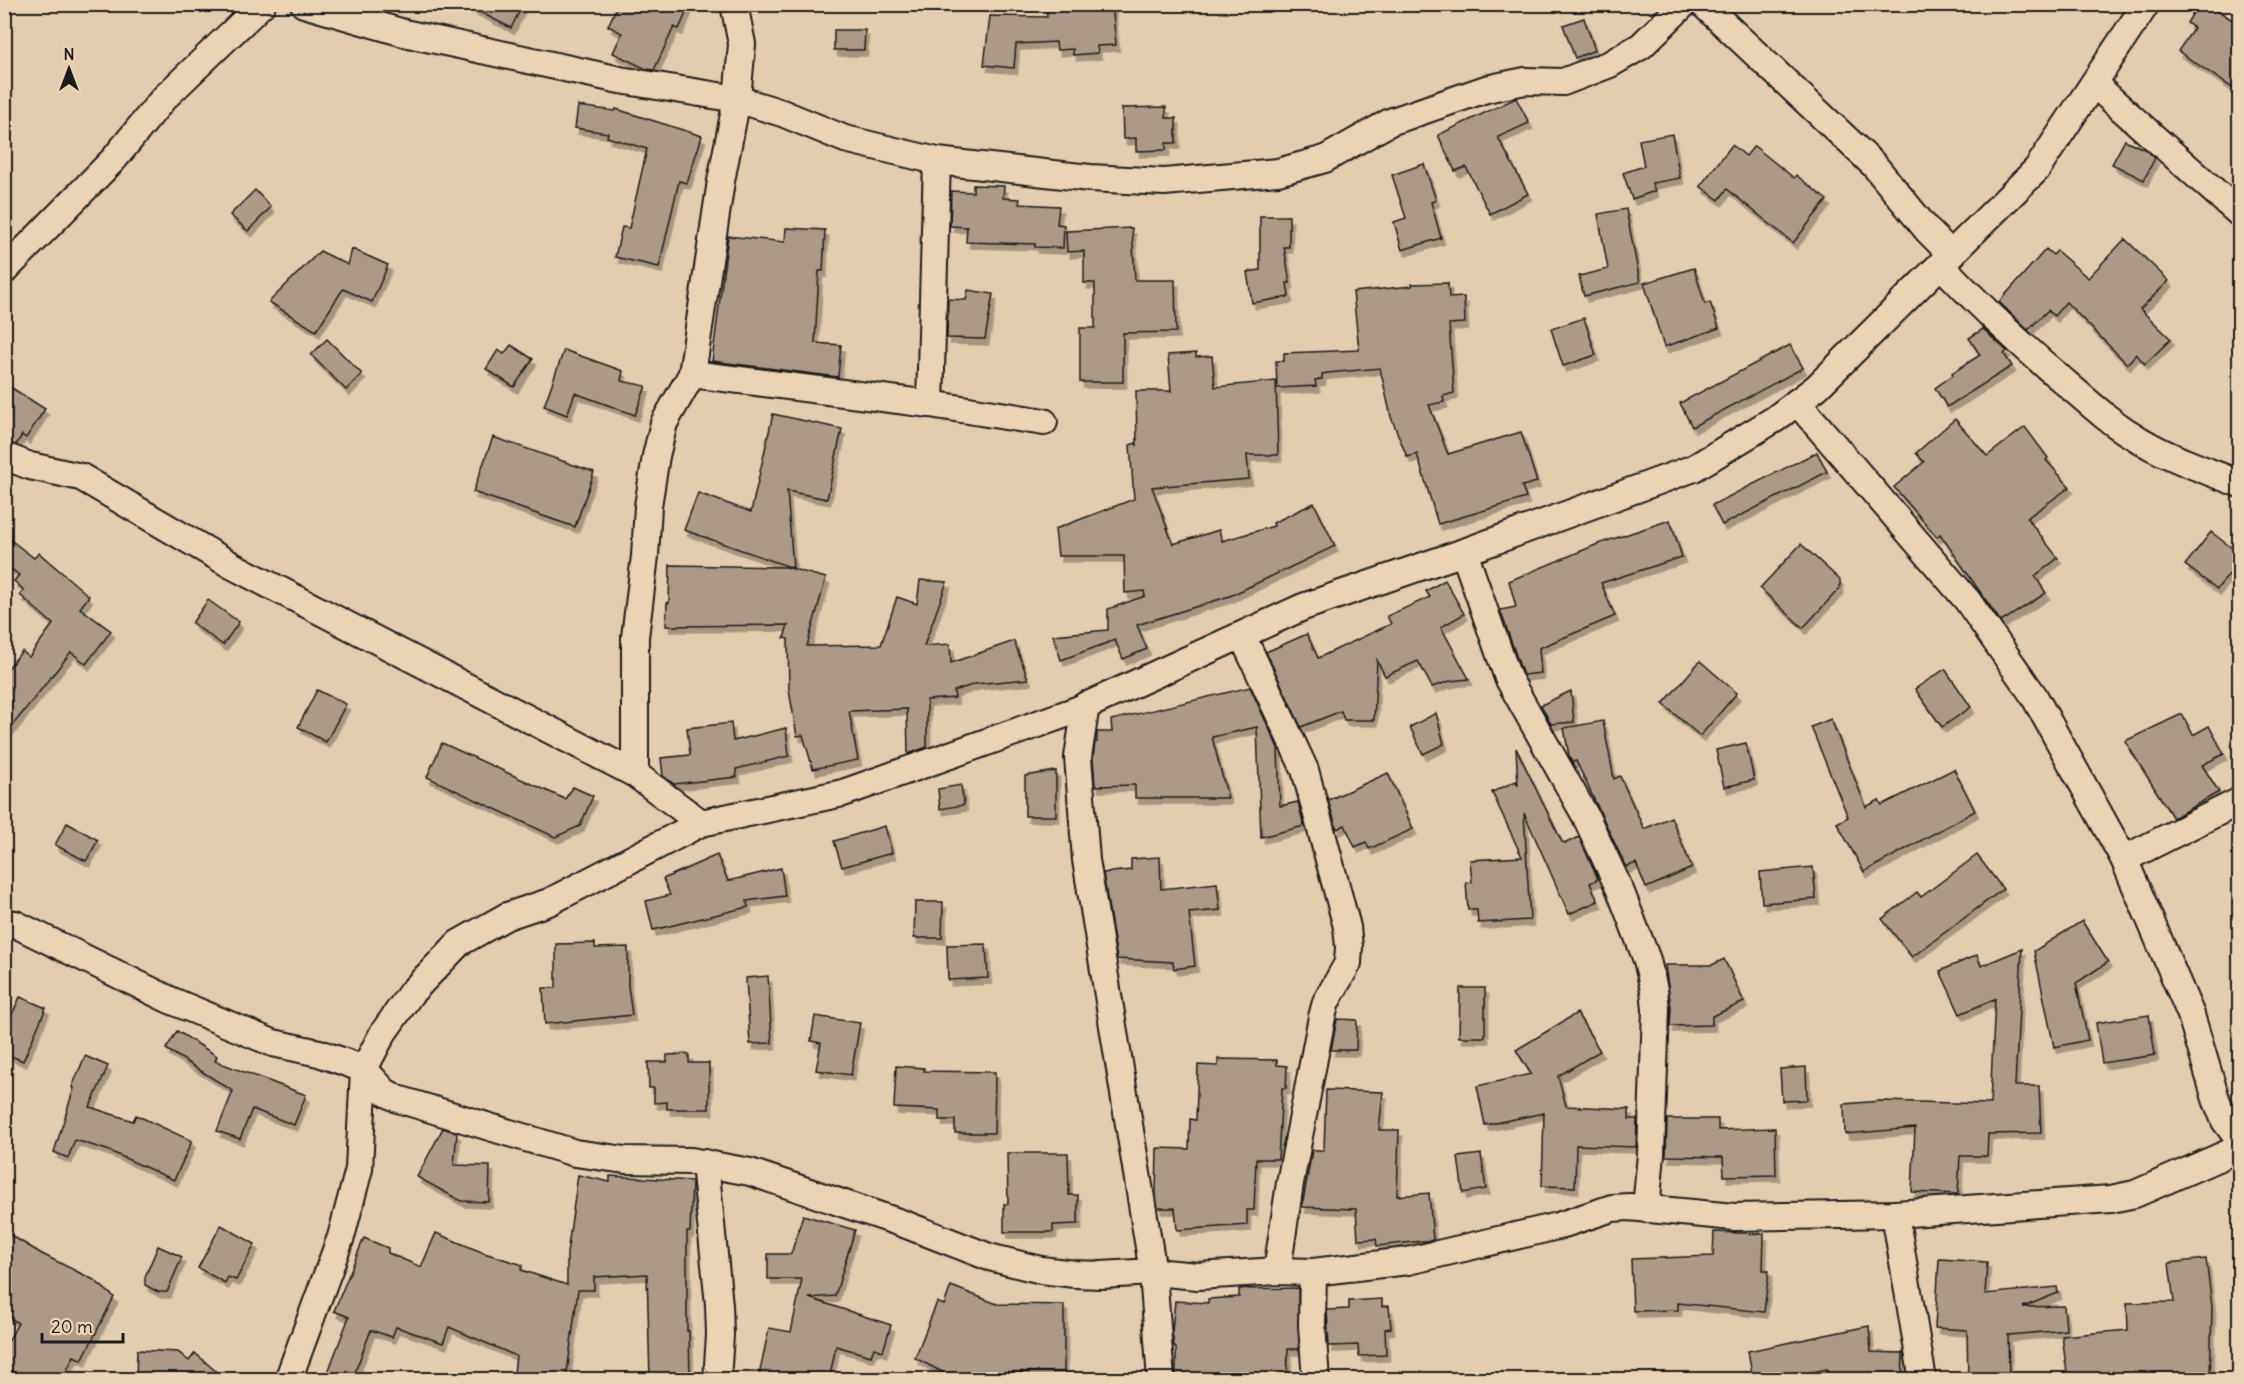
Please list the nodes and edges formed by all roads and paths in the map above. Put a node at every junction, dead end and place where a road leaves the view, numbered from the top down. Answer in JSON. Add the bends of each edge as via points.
{"nodes":[{"id":1,"x":262,"y":4,"type":"edge"},
{"id":2,"x":304,"y":4,"type":"edge"},
{"id":3,"x":734,"y":4,"type":"edge"},
{"id":4,"x":1684,"y":4,"type":"edge"},
{"id":5,"x":1703,"y":4,"type":"edge"},
{"id":6,"x":2146,"y":4,"type":"edge"},
{"id":7,"x":2094,"y":84,"type":"junction"},
{"id":8,"x":737,"y":99,"type":"junction"},
{"id":9,"x":937,"y":161,"type":"junction"},
{"id":10,"x":2240,"y":214,"type":"edge"},
{"id":11,"x":1946,"y":260,"type":"junction"},
{"id":12,"x":4,"y":271,"type":"edge"},
{"id":13,"x":692,"y":374,"type":"junction"},
{"id":14,"x":1797,"y":402,"type":"junction"},
{"id":15,"x":930,"y":404,"type":"junction"},
{"id":16,"x":1044,"y":422,"type":"dead end"},
{"id":17,"x":4,"y":456,"type":"edge"},
{"id":18,"x":2240,"y":484,"type":"edge"},
{"id":19,"x":1464,"y":552,"type":"junction"},
{"id":20,"x":1242,"y":635,"type":"junction"},
{"id":21,"x":1086,"y":705,"type":"junction"},
{"id":22,"x":635,"y":774,"type":"junction"},
{"id":23,"x":2240,"y":801,"type":"edge"},
{"id":24,"x":701,"y":823,"type":"junction"},
{"id":25,"x":2124,"y":859,"type":"junction"},
{"id":26,"x":4,"y":922,"type":"edge"},
{"id":27,"x":364,"y":1069,"type":"junction"},
{"id":28,"x":2240,"y":1141,"type":"edge"},
{"id":29,"x":2240,"y":1148,"type":"edge"},
{"id":30,"x":705,"y":1163,"type":"junction"},
{"id":31,"x":1646,"y":1209,"type":"junction"},
{"id":32,"x":1895,"y":1214,"type":"junction"},
{"id":33,"x":1277,"y":1271,"type":"junction"},
{"id":34,"x":1153,"y":1272,"type":"junction"},
{"id":35,"x":1313,"y":1272,"type":"junction"},
{"id":36,"x":288,"y":1380,"type":"edge"},
{"id":37,"x":717,"y":1380,"type":"edge"},
{"id":38,"x":1161,"y":1380,"type":"edge"},
{"id":39,"x":1316,"y":1380,"type":"edge"},
{"id":40,"x":1923,"y":1380,"type":"edge"}],
"edges":[{"from":1,"to":12,"type":"street","via":[[163,99],[114,159]]},
{"from":2,"to":8,"type":"street","via":[[404,33],[620,80]]},
{"from":3,"to":8,"type":"street","via":[[742,44]]},
{"from":4,"to":9,"type":"street","via":[[1641,46],[1610,64],[1563,82],[1526,81],[1486,89],[1390,122],[1325,159],[1278,172],[1164,182]]},
{"from":5,"to":11,"type":"street","via":[[1874,165],[1928,231]]},
{"from":6,"to":7,"type":"street"},
{"from":7,"to":10,"type":"street"},
{"from":7,"to":11,"type":"street","via":[[2037,170]]},
{"from":8,"to":9,"type":"street","via":[[845,139]]},
{"from":8,"to":13,"type":"street"},
{"from":9,"to":15,"type":"street"},
{"from":11,"to":14,"type":"street"},
{"from":11,"to":18,"type":"street","via":[[1974,300],[2113,423],[2184,463]]},
{"from":13,"to":15,"type":"street"},
{"from":13,"to":22,"type":"street","via":[[664,423],[648,506],[635,637]]},
{"from":14,"to":19,"type":"street","via":[[1694,468]]},
{"from":14,"to":25,"type":"street","via":[[1967,600],[2034,696]]},
{"from":15,"to":16,"type":"street"},
{"from":17,"to":22,"type":"street","via":[[81,477],[233,566]]},
{"from":19,"to":20,"type":"street","via":[[1303,608]]},
{"from":19,"to":31,"type":"street","via":[[1508,678],[1585,815],[1647,960],[1656,1009]]},
{"from":20,"to":21,"type":"street"},
{"from":20,"to":33,"type":"street","via":[[1305,770],[1344,912],[1349,946],[1345,969],[1324,1008]]},
{"from":21,"to":24,"type":"street","via":[[843,793]]},
{"from":21,"to":34,"type":"street","via":[[1078,757],[1086,860]]},
{"from":22,"to":24,"type":"street"},
{"from":23,"to":25,"type":"street"},
{"from":24,"to":27,"type":"street","via":[[549,902],[507,916],[459,943],[411,993]]},
{"from":25,"to":28,"type":"street","via":[[2191,1015],[2225,1121]]},
{"from":26,"to":27,"type":"street","via":[[170,1000],[273,1043],[319,1053]]},
{"from":27,"to":30,"type":"street","via":[[385,1092],[398,1099],[556,1148],[625,1160]]},
{"from":27,"to":36,"type":"street","via":[[358,1169],[353,1191],[341,1237]]},
{"from":29,"to":32,"type":"street","via":[[2135,1194],[2111,1199]]},
{"from":30,"to":34,"type":"street","via":[[750,1172],[989,1257],[1041,1270],[1101,1275]]},
{"from":30,"to":37,"type":"street","via":[[719,1305]]},
{"from":31,"to":32,"type":"street","via":[[1734,1217]]},
{"from":31,"to":35,"type":"street","via":[[1612,1208],[1558,1226],[1408,1261]]},
{"from":32,"to":40,"type":"street"},
{"from":33,"to":34,"type":"street","via":[[1198,1276]]},
{"from":33,"to":35,"type":"street"},
{"from":34,"to":38,"type":"street"},
{"from":35,"to":39,"type":"street"}]}
